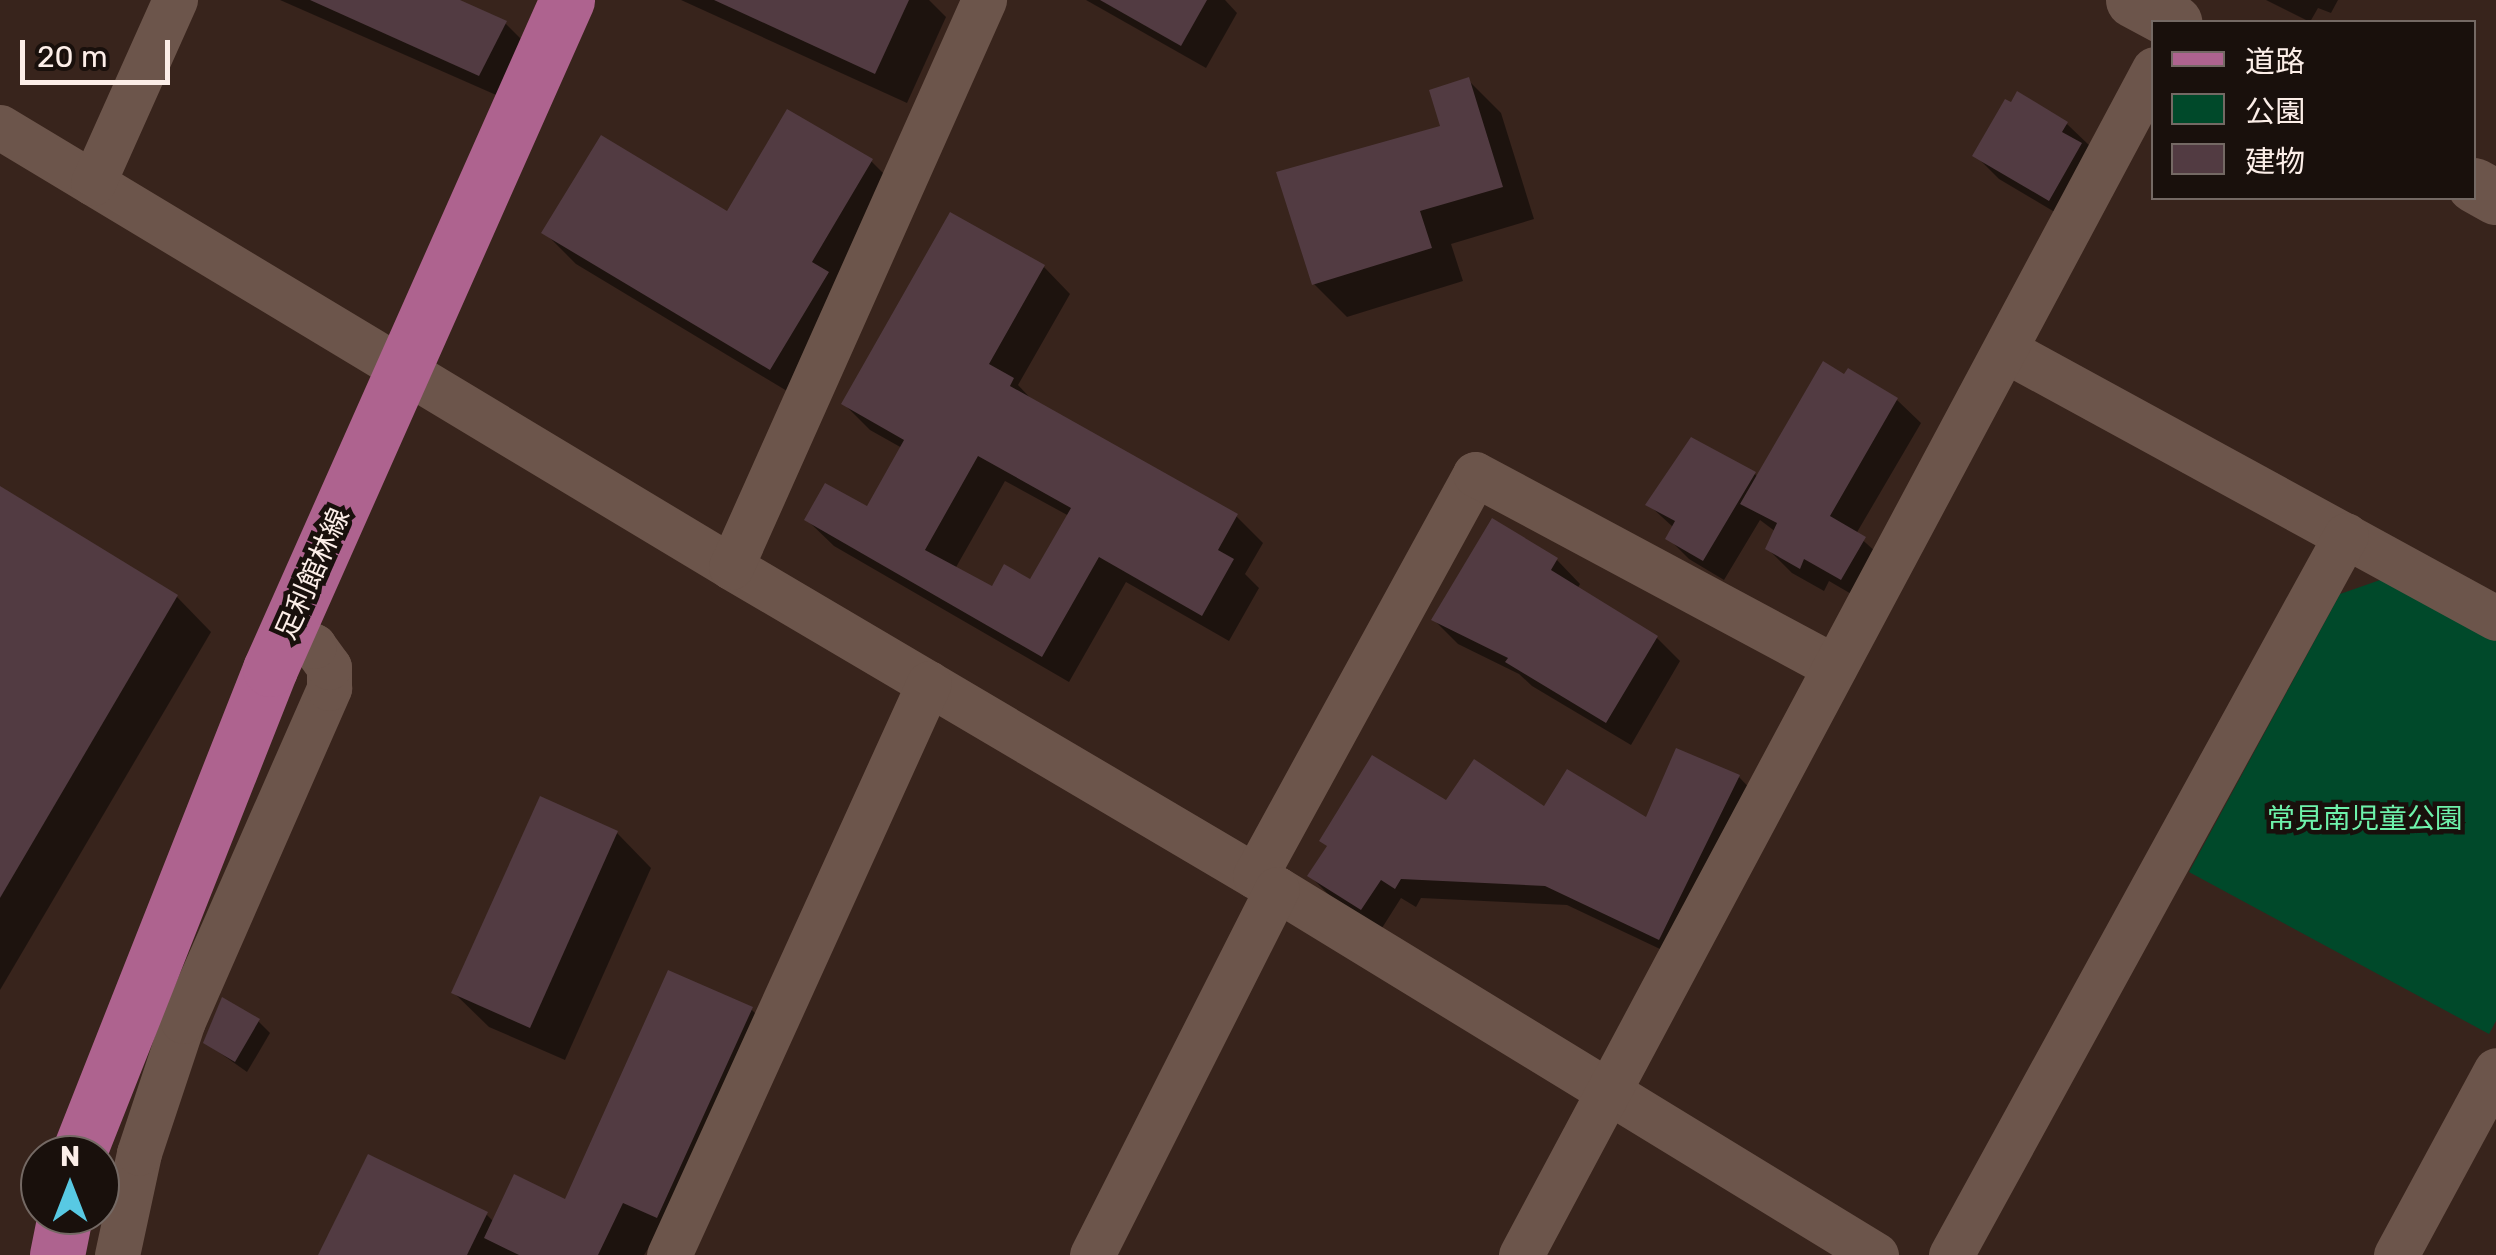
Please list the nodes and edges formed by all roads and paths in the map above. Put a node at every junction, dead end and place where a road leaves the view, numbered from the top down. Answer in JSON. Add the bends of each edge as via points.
{"nodes":[{"id":1,"x":174,"y":0,"type":"edge"},
{"id":2,"x":568,"y":0,"type":"edge"},
{"id":3,"x":984,"y":0,"type":"edge"},
{"id":4,"x":2133,"y":0,"type":"edge"},
{"id":5,"x":2170,"y":20,"type":"edge"},
{"id":6,"x":2151,"y":76,"type":"edge"},
{"id":7,"x":0,"y":127,"type":"edge"},
{"id":8,"x":93,"y":183,"type":"junction"},
{"id":9,"x":2005,"y":350,"type":"junction"},
{"id":10,"x":405,"y":368,"type":"junction"},
{"id":11,"x":2346,"y":535,"type":"junction"},
{"id":12,"x":730,"y":567,"type":"junction"},
{"id":13,"x":2496,"y":618,"type":"edge"},
{"id":14,"x":287,"y":633,"type":"junction"},
{"id":15,"x":1835,"y":667,"type":"junction"},
{"id":16,"x":929,"y":683,"type":"junction"},
{"id":17,"x":1266,"y":882,"type":"junction"},
{"id":18,"x":2496,"y":1070,"type":"edge"},
{"id":19,"x":1608,"y":1091,"type":"junction"},
{"id":20,"x":86,"y":1135,"type":"edge"},
{"id":21,"x":118,"y":1255,"type":"edge"},
{"id":22,"x":669,"y":1255,"type":"edge"},
{"id":23,"x":1092,"y":1255,"type":"edge"},
{"id":24,"x":1521,"y":1255,"type":"edge"},
{"id":25,"x":1876,"y":1255,"type":"edge"},
{"id":26,"x":1951,"y":1255,"type":"edge"},
{"id":27,"x":2396,"y":1255,"type":"edge"}],
"edges":[{"from":1,"to":8,"type":"street"},
{"from":2,"to":10,"type":"main road","name":"足利館林線"},
{"from":3,"to":12,"type":"street"},
{"from":4,"to":5,"type":"street"},
{"from":6,"to":9,"type":"street"},
{"from":7,"to":8,"type":"street"},
{"from":8,"to":10,"type":"street"},
{"from":9,"to":11,"type":"street"},
{"from":9,"to":15,"type":"street"},
{"from":10,"to":12,"type":"street"},
{"from":10,"to":14,"type":"main road","name":"足利館林線"},
{"from":11,"to":13,"type":"street"},
{"from":11,"to":26,"type":"street"},
{"from":12,"to":16,"type":"street"},
{"from":14,"to":20,"type":"main road","name":"足利館林線"},
{"from":14,"to":21,"type":"street","via":[[314,646],[329,666],[328,688],[183,1021],[139,1153]]},
{"from":15,"to":17,"type":"street","via":[[1475,474]]},
{"from":15,"to":19,"type":"street"},
{"from":16,"to":17,"type":"street"},
{"from":16,"to":22,"type":"street"},
{"from":17,"to":19,"type":"street"},
{"from":17,"to":23,"type":"street"},
{"from":18,"to":27,"type":"street"},
{"from":19,"to":24,"type":"street"},
{"from":19,"to":25,"type":"street"}]}
